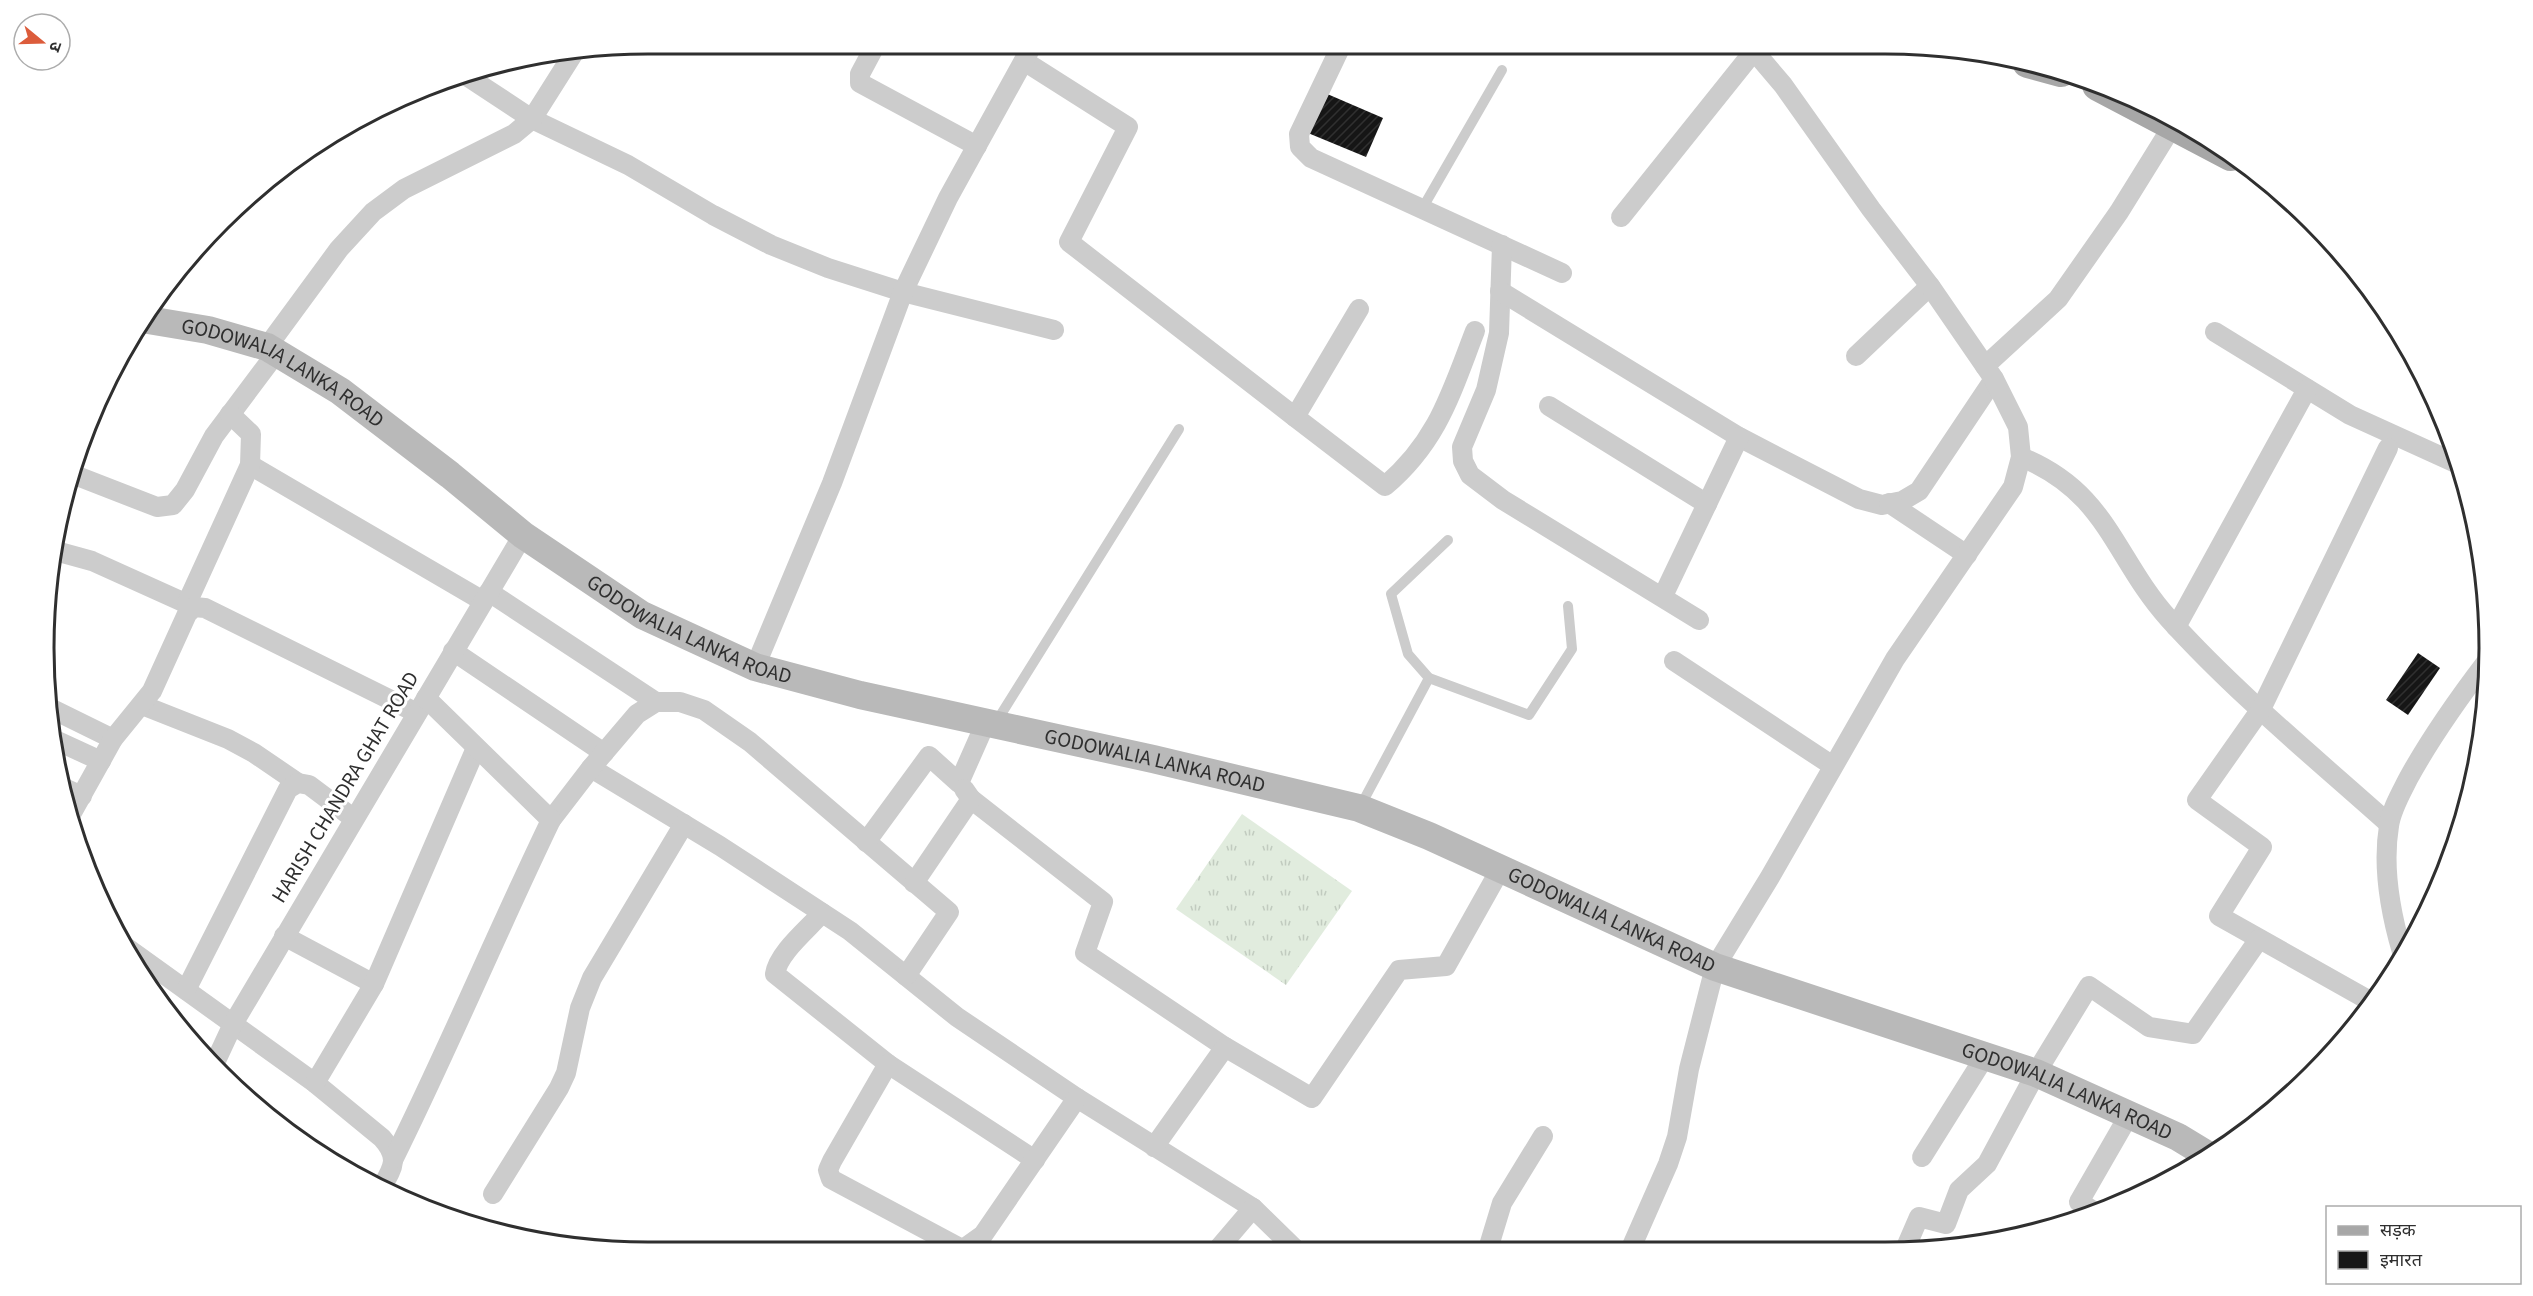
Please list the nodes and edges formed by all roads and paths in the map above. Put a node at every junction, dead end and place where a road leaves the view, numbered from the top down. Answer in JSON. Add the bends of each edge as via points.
{"nodes":[{"id":1,"x":871,"y":54,"type":"edge"},
{"id":2,"x":1027,"y":54,"type":"edge"},
{"id":3,"x":1031,"y":54,"type":"edge"},
{"id":4,"x":1337,"y":54,"type":"edge"},
{"id":5,"x":1746,"y":54,"type":"edge"},
{"id":6,"x":1756,"y":54,"type":"edge"},
{"id":7,"x":570,"y":59,"type":"edge"},
{"id":8,"x":1502,"y":70,"type":"dead end"},
{"id":9,"x":474,"y":81,"type":"edge"},
{"id":10,"x":532,"y":119,"type":"junction"},
{"id":11,"x":2186,"y":136,"type":"edge"},
{"id":12,"x":977,"y":146,"type":"junction"},
{"id":13,"x":1422,"y":209,"type":"junction"},
{"id":14,"x":1621,"y":217,"type":"dead end"},
{"id":15,"x":1502,"y":245,"type":"junction"},
{"id":16,"x":1562,"y":273,"type":"dead end"},
{"id":17,"x":1930,"y":286,"type":"junction"},
{"id":18,"x":1500,"y":291,"type":"junction"},
{"id":19,"x":903,"y":292,"type":"junction"},
{"id":20,"x":1359,"y":309,"type":"dead end"},
{"id":21,"x":152,"y":321,"type":"edge"},
{"id":22,"x":1054,"y":330,"type":"dead end"},
{"id":23,"x":1475,"y":331,"type":"dead end"},
{"id":24,"x":2215,"y":332,"type":"dead end"},
{"id":25,"x":272,"y":350,"type":"junction"},
{"id":26,"x":1856,"y":356,"type":"dead end"},
{"id":27,"x":1989,"y":372,"type":"junction"},
{"id":28,"x":2307,"y":389,"type":"junction"},
{"id":29,"x":1549,"y":406,"type":"dead end"},
{"id":30,"x":230,"y":414,"type":"junction"},
{"id":31,"x":1295,"y":417,"type":"junction"},
{"id":32,"x":1179,"y":429,"type":"dead end"},
{"id":33,"x":1739,"y":437,"type":"junction"},
{"id":34,"x":2388,"y":448,"type":"dead end"},
{"id":35,"x":2021,"y":457,"type":"junction"},
{"id":36,"x":2448,"y":459,"type":"edge"},
{"id":37,"x":250,"y":465,"type":"junction"},
{"id":38,"x":79,"y":477,"type":"edge"},
{"id":39,"x":1889,"y":503,"type":"junction"},
{"id":40,"x":1707,"y":504,"type":"junction"},
{"id":41,"x":523,"y":535,"type":"junction"},
{"id":42,"x":1448,"y":540,"type":"dead end"},
{"id":43,"x":62,"y":553,"type":"edge"},
{"id":44,"x":1967,"y":555,"type":"junction"},
{"id":45,"x":1663,"y":596,"type":"junction"},
{"id":46,"x":486,"y":597,"type":"junction"},
{"id":47,"x":191,"y":605,"type":"junction"},
{"id":48,"x":1568,"y":606,"type":"dead end"},
{"id":49,"x":1699,"y":620,"type":"dead end"},
{"id":50,"x":2176,"y":627,"type":"junction"},
{"id":51,"x":453,"y":651,"type":"junction"},
{"id":52,"x":1674,"y":662,"type":"dead end"},
{"id":53,"x":755,"y":667,"type":"junction"},
{"id":54,"x":2478,"y":673,"type":"edge"},
{"id":55,"x":1429,"y":678,"type":"junction"},
{"id":56,"x":656,"y":702,"type":"junction"},
{"id":57,"x":142,"y":705,"type":"junction"},
{"id":58,"x":421,"y":706,"type":"junction"},
{"id":59,"x":2261,"y":709,"type":"junction"},
{"id":60,"x":58,"y":712,"type":"edge"},
{"id":61,"x":990,"y":723,"type":"junction"},
{"id":62,"x":113,"y":739,"type":"junction"},
{"id":63,"x":62,"y":743,"type":"edge"},
{"id":64,"x":476,"y":748,"type":"junction"},
{"id":65,"x":604,"y":753,"type":"junction"},
{"id":66,"x":101,"y":761,"type":"junction"},
{"id":67,"x":1833,"y":766,"type":"junction"},
{"id":68,"x":591,"y":768,"type":"junction"},
{"id":69,"x":298,"y":783,"type":"junction"},
{"id":70,"x":959,"y":783,"type":"junction"},
{"id":71,"x":71,"y":791,"type":"edge"},
{"id":72,"x":82,"y":796,"type":"junction"},
{"id":73,"x":971,"y":799,"type":"junction"},
{"id":74,"x":76,"y":807,"type":"edge"},
{"id":75,"x":1359,"y":808,"type":"junction"},
{"id":76,"x":353,"y":818,"type":"junction"},
{"id":77,"x":551,"y":820,"type":"junction"},
{"id":78,"x":684,"y":824,"type":"junction"},
{"id":79,"x":2389,"y":824,"type":"junction"},
{"id":80,"x":866,"y":842,"type":"junction"},
{"id":81,"x":1500,"y":868,"type":"junction"},
{"id":82,"x":914,"y":883,"type":"junction"},
{"id":83,"x":822,"y":913,"type":"junction"},
{"id":84,"x":284,"y":936,"type":"junction"},
{"id":85,"x":2259,"y":939,"type":"junction"},
{"id":86,"x":2400,"y":943,"type":"edge"},
{"id":87,"x":142,"y":959,"type":"edge"},
{"id":88,"x":1715,"y":967,"type":"junction"},
{"id":89,"x":906,"y":975,"type":"junction"},
{"id":90,"x":374,"y":984,"type":"junction"},
{"id":91,"x":186,"y":990,"type":"junction"},
{"id":92,"x":2365,"y":998,"type":"edge"},
{"id":93,"x":232,"y":1024,"type":"junction"},
{"id":94,"x":1225,"y":1047,"type":"junction"},
{"id":95,"x":217,"y":1057,"type":"edge"},
{"id":96,"x":1984,"y":1058,"type":"junction"},
{"id":97,"x":888,"y":1064,"type":"junction"},
{"id":98,"x":2036,"y":1073,"type":"junction"},
{"id":99,"x":315,"y":1083,"type":"junction"},
{"id":100,"x":1077,"y":1098,"type":"junction"},
{"id":101,"x":2129,"y":1115,"type":"junction"},
{"id":102,"x":1543,"y":1136,"type":"dead end"},
{"id":103,"x":1154,"y":1147,"type":"junction"},
{"id":104,"x":2200,"y":1151,"type":"edge"},
{"id":105,"x":1922,"y":1157,"type":"dead end"},
{"id":106,"x":394,"y":1158,"type":"junction"},
{"id":107,"x":1035,"y":1160,"type":"junction"},
{"id":108,"x":385,"y":1181,"type":"edge"},
{"id":109,"x":493,"y":1194,"type":"dead end"},
{"id":110,"x":2086,"y":1206,"type":"edge"},
{"id":111,"x":1252,"y":1208,"type":"junction"},
{"id":112,"x":1908,"y":1241,"type":"edge"},
{"id":113,"x":947,"y":1242,"type":"edge"},
{"id":114,"x":973,"y":1242,"type":"edge"},
{"id":115,"x":1224,"y":1242,"type":"edge"},
{"id":116,"x":1288,"y":1242,"type":"edge"},
{"id":117,"x":1490,"y":1242,"type":"edge"},
{"id":118,"x":1634,"y":1242,"type":"edge"}],
"edges":[{"from":1,"to":12,"type":"street","via":[[860,74],[860,84]]},
{"from":2,"to":12,"type":"street"},
{"from":3,"to":31,"type":"street","via":[[1128,128],[1069,242]]},
{"from":4,"to":13,"type":"street","via":[[1299,134],[1300,147],[1311,158]]},
{"from":5,"to":14,"type":"street"},
{"from":6,"to":17,"type":"street"},
{"from":7,"to":10,"type":"street"},
{"from":8,"to":13,"type":"lane"},
{"from":9,"to":10,"type":"street"},
{"from":10,"to":19,"type":"street","via":[[628,165],[771,244],[828,268]]},
{"from":10,"to":25,"type":"street","via":[[514,134],[404,189],[373,212],[339,249]]},
{"from":11,"to":27,"type":"street","via":[[2119,212],[2058,299]]},
{"from":12,"to":19,"type":"street"},
{"from":13,"to":15,"type":"street"},
{"from":15,"to":16,"type":"street"},
{"from":15,"to":18,"type":"street"},
{"from":17,"to":26,"type":"street"},
{"from":17,"to":27,"type":"street"},
{"from":18,"to":33,"type":"street"},
{"from":18,"to":45,"type":"street","via":[[1499,333],[1493,363],[1462,447],[1462,461],[1470,475],[1503,500]]},
{"from":19,"to":22,"type":"street"},
{"from":19,"to":53,"type":"street","via":[[832,483]]},
{"from":20,"to":31,"type":"street"},
{"from":21,"to":25,"type":"street","name":"GODOWALIA LANKA ROAD","via":[[208,330]]},
{"from":23,"to":31,"type":"street","via":[[1434,432],[1406,469],[1385,486]]},
{"from":24,"to":28,"type":"street"},
{"from":25,"to":30,"type":"street"},
{"from":25,"to":41,"type":"street","name":"GODOWALIA LANKA ROAD","via":[[340,391]]},
{"from":27,"to":35,"type":"street","via":[[2018,427]]},
{"from":27,"to":39,"type":"street","via":[[1919,491]]},
{"from":28,"to":36,"type":"street","via":[[2350,415]]},
{"from":28,"to":50,"type":"street"},
{"from":29,"to":40,"type":"street"},
{"from":30,"to":37,"type":"street","via":[[251,434]]},
{"from":30,"to":38,"type":"street","via":[[173,505],[157,507]]},
{"from":32,"to":61,"type":"lane"},
{"from":33,"to":39,"type":"street","via":[[1859,499]]},
{"from":33,"to":40,"type":"street"},
{"from":34,"to":59,"type":"street"},
{"from":35,"to":44,"type":"street","via":[[2013,487]]},
{"from":35,"to":50,"type":"street","via":[[2063,479],[2089,505]]},
{"from":37,"to":46,"type":"street"},
{"from":37,"to":47,"type":"street"},
{"from":39,"to":44,"type":"street"},
{"from":40,"to":45,"type":"street"},
{"from":41,"to":46,"type":"street","name":"HARISH CHANDRA GHAT ROAD"},
{"from":41,"to":53,"type":"street","name":"GODOWALIA LANKA ROAD","via":[[642,615]]},
{"from":42,"to":55,"type":"lane","via":[[1391,594],[1408,654]]},
{"from":43,"to":47,"type":"street","via":[[92,561]]},
{"from":44,"to":67,"type":"street","via":[[1894,659]]},
{"from":45,"to":49,"type":"street"},
{"from":46,"to":51,"type":"street","name":"HARISH CHANDRA GHAT ROAD"},
{"from":46,"to":56,"type":"street"},
{"from":47,"to":57,"type":"street"},
{"from":47,"to":58,"type":"street"},
{"from":48,"to":55,"type":"lane","via":[[1572,649],[1529,715]]},
{"from":50,"to":59,"type":"street"},
{"from":51,"to":58,"type":"street","name":"HARISH CHANDRA GHAT ROAD"},
{"from":51,"to":65,"type":"street"},
{"from":52,"to":67,"type":"street"},
{"from":53,"to":61,"type":"street","name":"GODOWALIA LANKA ROAD"},
{"from":54,"to":79,"type":"street","via":[[2424,749]]},
{"from":55,"to":75,"type":"lane"},
{"from":56,"to":65,"type":"street","via":[[637,714]]},
{"from":56,"to":80,"type":"street","via":[[680,702],[704,710],[750,742]]},
{"from":57,"to":62,"type":"street"},
{"from":57,"to":69,"type":"street","via":[[228,739]]},
{"from":58,"to":64,"type":"street"},
{"from":58,"to":76,"type":"street","name":"HARISH CHANDRA GHAT ROAD"},
{"from":59,"to":79,"type":"street"},
{"from":59,"to":85,"type":"street","via":[[2197,800],[2262,847],[2219,916]]},
{"from":60,"to":62,"type":"street"},
{"from":61,"to":70,"type":"street"},
{"from":61,"to":75,"type":"street","name":"GODOWALIA LANKA ROAD"},
{"from":62,"to":66,"type":"street"},
{"from":63,"to":66,"type":"street"},
{"from":64,"to":77,"type":"street"},
{"from":64,"to":90,"type":"street"},
{"from":65,"to":68,"type":"street"},
{"from":66,"to":72,"type":"street"},
{"from":67,"to":88,"type":"street"},
{"from":68,"to":77,"type":"street"},
{"from":68,"to":78,"type":"street"},
{"from":69,"to":76,"type":"street","via":[[309,785]]},
{"from":69,"to":91,"type":"street","via":[[288,789],[278,806]]},
{"from":70,"to":73,"type":"street"},
{"from":70,"to":80,"type":"street","via":[[929,756]]},
{"from":71,"to":72,"type":"street"},
{"from":72,"to":74,"type":"street"},
{"from":73,"to":82,"type":"street"},
{"from":73,"to":94,"type":"street","via":[[1103,902],[1085,952]]},
{"from":75,"to":81,"type":"street","name":"GODOWALIA LANKA ROAD"},
{"from":76,"to":84,"type":"street","name":"HARISH CHANDRA GHAT ROAD"},
{"from":77,"to":106,"type":"street"},
{"from":78,"to":83,"type":"street"},
{"from":78,"to":109,"type":"street","via":[[592,978],[580,1008],[560,1088]]},
{"from":79,"to":86,"type":"street","via":[[2386,874]]},
{"from":80,"to":82,"type":"street"},
{"from":81,"to":88,"type":"street","name":"GODOWALIA LANKA ROAD"},
{"from":81,"to":94,"type":"street","via":[[1446,966],[1399,970],[1312,1098]]},
{"from":82,"to":89,"type":"street","via":[[948,912]]},
{"from":83,"to":89,"type":"street"},
{"from":83,"to":97,"type":"street","via":[[776,965],[775,974]]},
{"from":84,"to":90,"type":"street"},
{"from":84,"to":93,"type":"street","name":"HARISH CHANDRA GHAT ROAD"},
{"from":85,"to":92,"type":"street"},
{"from":85,"to":98,"type":"street","via":[[2193,1034],[2149,1027],[2089,986]]},
{"from":87,"to":91,"type":"street"},
{"from":88,"to":96,"type":"street","name":"GODOWALIA LANKA ROAD"},
{"from":88,"to":118,"type":"street","via":[[1689,1069],[1677,1137]]},
{"from":89,"to":100,"type":"street","via":[[957,1017]]},
{"from":90,"to":99,"type":"street"},
{"from":91,"to":93,"type":"street"},
{"from":93,"to":95,"type":"street","name":"HARISH CHANDRA GHAT ROAD"},
{"from":93,"to":99,"type":"street"},
{"from":94,"to":103,"type":"street"},
{"from":96,"to":98,"type":"street","name":"GODOWALIA LANKA ROAD"},
{"from":96,"to":105,"type":"street"},
{"from":97,"to":107,"type":"street"},
{"from":97,"to":113,"type":"street","via":[[828,1170],[831,1179]]},
{"from":98,"to":101,"type":"street","name":"GODOWALIA LANKA ROAD"},
{"from":98,"to":112,"type":"street","via":[[1987,1164],[1959,1190],[1946,1224],[1919,1217]]},
{"from":99,"to":106,"type":"street","via":[[382,1138]]},
{"from":100,"to":103,"type":"street"},
{"from":100,"to":107,"type":"street"},
{"from":101,"to":104,"type":"street","name":"GODOWALIA LANKA ROAD"},
{"from":101,"to":110,"type":"street","via":[[2079,1202]]},
{"from":102,"to":117,"type":"street","via":[[1502,1203]]},
{"from":103,"to":111,"type":"street"},
{"from":106,"to":108,"type":"street"},
{"from":107,"to":114,"type":"street","via":[[983,1235]]},
{"from":111,"to":115,"type":"street"},
{"from":111,"to":116,"type":"street"}]}
